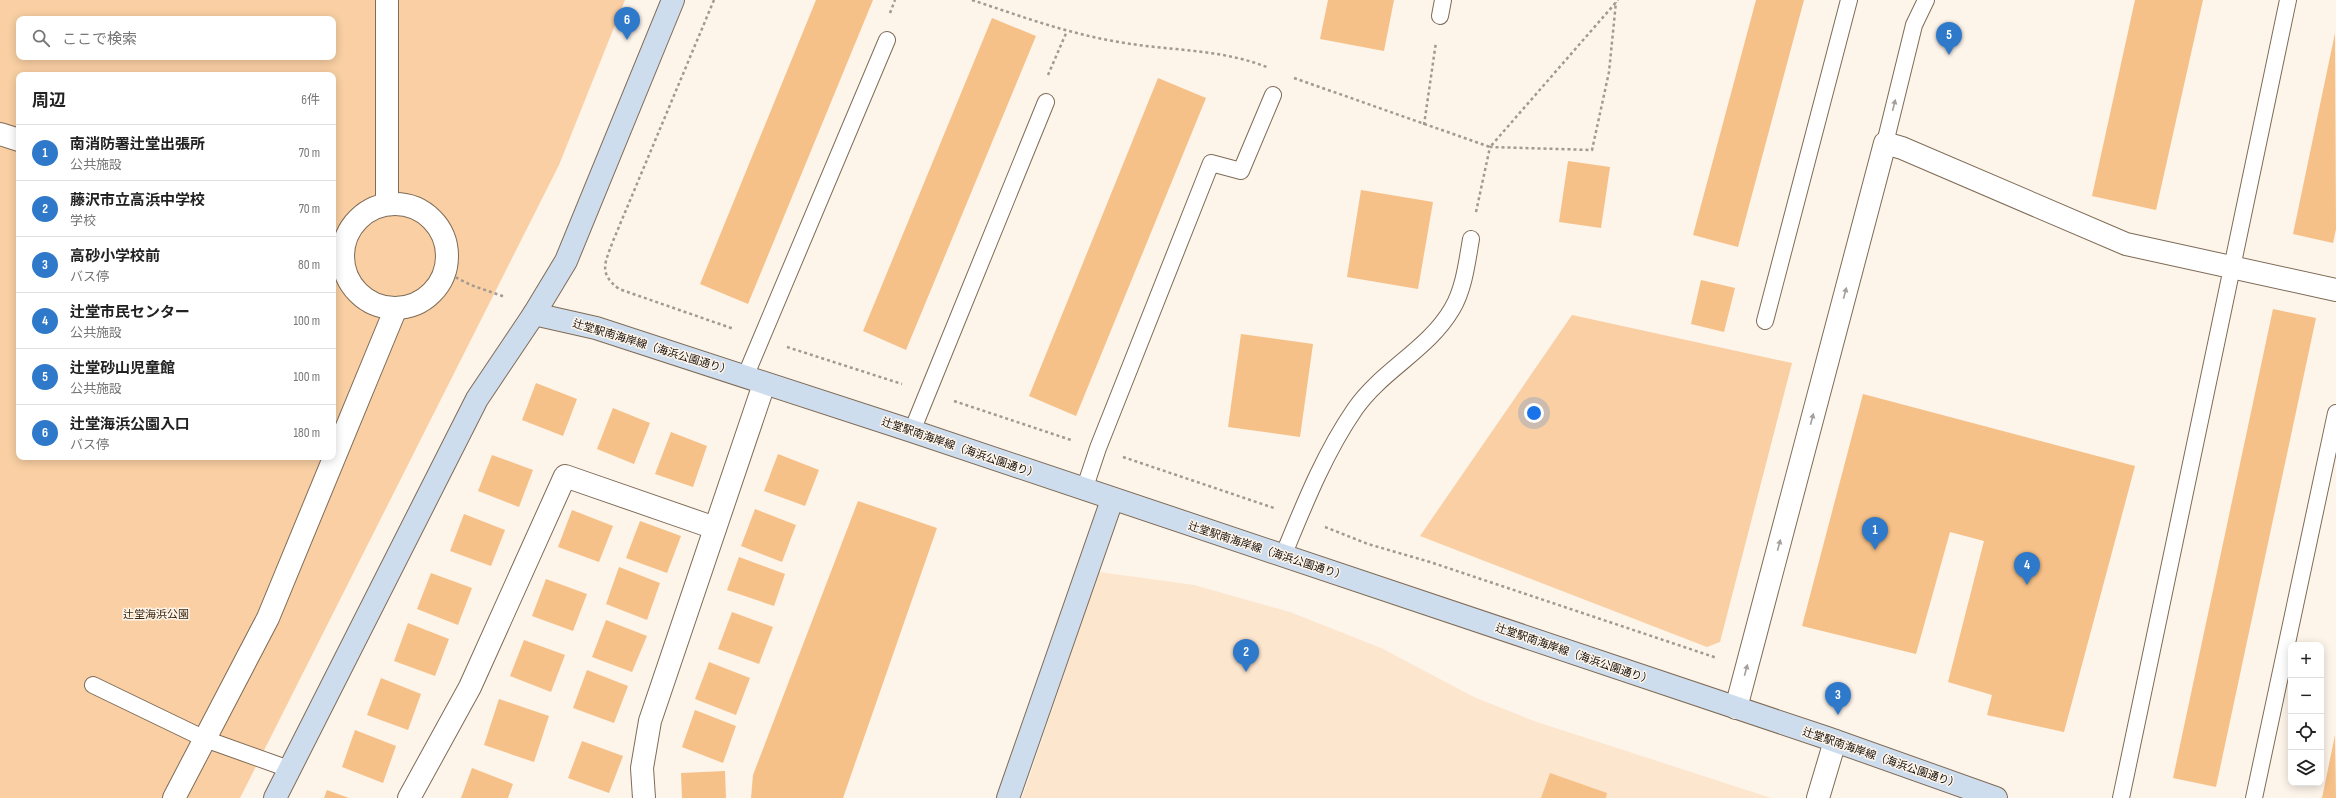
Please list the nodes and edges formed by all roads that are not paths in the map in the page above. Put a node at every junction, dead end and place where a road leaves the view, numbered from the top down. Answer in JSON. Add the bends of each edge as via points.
{"nodes":[{"id":1,"x":387,"y":0,"type":"edge"},
{"id":2,"x":673,"y":0,"type":"edge"},
{"id":3,"x":1443,"y":0,"type":"edge"},
{"id":4,"x":1849,"y":0,"type":"edge"},
{"id":5,"x":1926,"y":0,"type":"edge"},
{"id":6,"x":2288,"y":0,"type":"edge"},
{"id":7,"x":1440,"y":16,"type":"road end"},
{"id":8,"x":887,"y":40,"type":"dead end"},
{"id":9,"x":1273,"y":96,"type":"dead end"},
{"id":10,"x":1046,"y":102,"type":"road end"},
{"id":11,"x":0,"y":134,"type":"edge"},
{"id":12,"x":16,"y":139,"type":"edge"},
{"id":13,"x":1885,"y":143,"type":"junction"},
{"id":14,"x":387,"y":204,"type":"junction"},
{"id":15,"x":1471,"y":239,"type":"road end"},
{"id":16,"x":338,"y":243,"type":"edge"},
{"id":17,"x":2233,"y":267,"type":"junction"},
{"id":18,"x":2336,"y":290,"type":"edge"},
{"id":19,"x":396,"y":308,"type":"junction"},
{"id":20,"x":534,"y":314,"type":"junction"},
{"id":21,"x":1765,"y":321,"type":"dead end"},
{"id":22,"x":755,"y":380,"type":"junction"},
{"id":23,"x":2336,"y":413,"type":"edge"},
{"id":24,"x":912,"y":431,"type":"junction"},
{"id":25,"x":336,"y":453,"type":"edge"},
{"id":26,"x":333,"y":460,"type":"edge"},
{"id":27,"x":1084,"y":490,"type":"junction"},
{"id":28,"x":1112,"y":500,"type":"junction"},
{"id":29,"x":715,"y":528,"type":"junction"},
{"id":30,"x":1283,"y":556,"type":"junction"},
{"id":31,"x":93,"y":685,"type":"dead end"},
{"id":32,"x":1736,"y":708,"type":"junction"},
{"id":33,"x":205,"y":739,"type":"junction"},
{"id":34,"x":1835,"y":741,"type":"junction"},
{"id":35,"x":289,"y":769,"type":"junction"},
{"id":36,"x":174,"y":798,"type":"edge"},
{"id":37,"x":275,"y":798,"type":"edge"},
{"id":38,"x":409,"y":798,"type":"edge"},
{"id":39,"x":644,"y":798,"type":"edge"},
{"id":40,"x":1008,"y":798,"type":"edge"},
{"id":41,"x":1818,"y":798,"type":"edge"},
{"id":42,"x":1996,"y":798,"type":"edge"},
{"id":43,"x":2121,"y":798,"type":"edge"},
{"id":44,"x":2254,"y":798,"type":"edge"}],
"edges":[{"from":1,"to":14,"type":"street"},
{"from":2,"to":20,"type":"street","via":[[566,261]]},
{"from":3,"to":7,"type":"lane"},
{"from":4,"to":21,"type":"lane"},
{"from":13,"to":5,"type":"lane","one_way":true,"via":[[1914,25]]},
{"from":6,"to":17,"type":"lane"},
{"from":8,"to":22,"type":"lane","via":[[762,339]]},
{"from":9,"to":27,"type":"lane","via":[[1241,171],[1211,163],[1098,448]]},
{"from":10,"to":24,"type":"lane"},
{"from":11,"to":12,"type":"street"},
{"from":13,"to":17,"type":"street","via":[[2126,244]]},
{"from":32,"to":13,"type":"street","one_way":true},
{"from":14,"to":16,"type":"street","via":[[368,211]]},
{"from":14,"to":19,"type":"street","via":[[405,204],[422,210],[435,222],[444,237],[447,255],[445,272],[438,287],[412,306]]},
{"from":15,"to":30,"type":"lane","via":[[1463,281],[1453,309],[1434,335],[1386,375],[1356,408],[1325,458]]},
{"from":16,"to":19,"type":"street","via":[[349,281],[361,296],[377,306]]},
{"from":17,"to":18,"type":"street"},
{"from":17,"to":43,"type":"lane"},
{"from":19,"to":25,"type":"street"},
{"from":20,"to":22,"type":"street","name":"辻堂駅南海岸線（海浜公園通り）","via":[[596,328]]},
{"from":20,"to":35,"type":"street","via":[[476,399]]},
{"from":22,"to":24,"type":"street","name":"辻堂駅南海岸線（海浜公園通り）"},
{"from":22,"to":29,"type":"street"},
{"from":23,"to":44,"type":"lane"},
{"from":24,"to":27,"type":"street","name":"辻堂駅南海岸線（海浜公園通り）"},
{"from":26,"to":33,"type":"street","via":[[268,618]]},
{"from":27,"to":28,"type":"street","name":"辻堂駅南海岸線（海浜公園通り）"},
{"from":28,"to":30,"type":"street","name":"辻堂駅南海岸線（海浜公園通り）"},
{"from":28,"to":40,"type":"street"},
{"from":29,"to":38,"type":"street","via":[[565,476],[470,687]]},
{"from":29,"to":39,"type":"street","via":[[650,721],[642,768]]},
{"from":30,"to":32,"type":"street","name":"辻堂駅南海岸線（海浜公園通り）"},
{"from":31,"to":33,"type":"lane"},
{"from":32,"to":34,"type":"street","name":"辻堂駅南海岸線（海浜公園通り）"},
{"from":33,"to":35,"type":"lane"},
{"from":33,"to":36,"type":"street"},
{"from":34,"to":41,"type":"street"},
{"from":34,"to":42,"type":"street","name":"辻堂駅南海岸線（海浜公園通り）"},
{"from":35,"to":37,"type":"street"}]}
